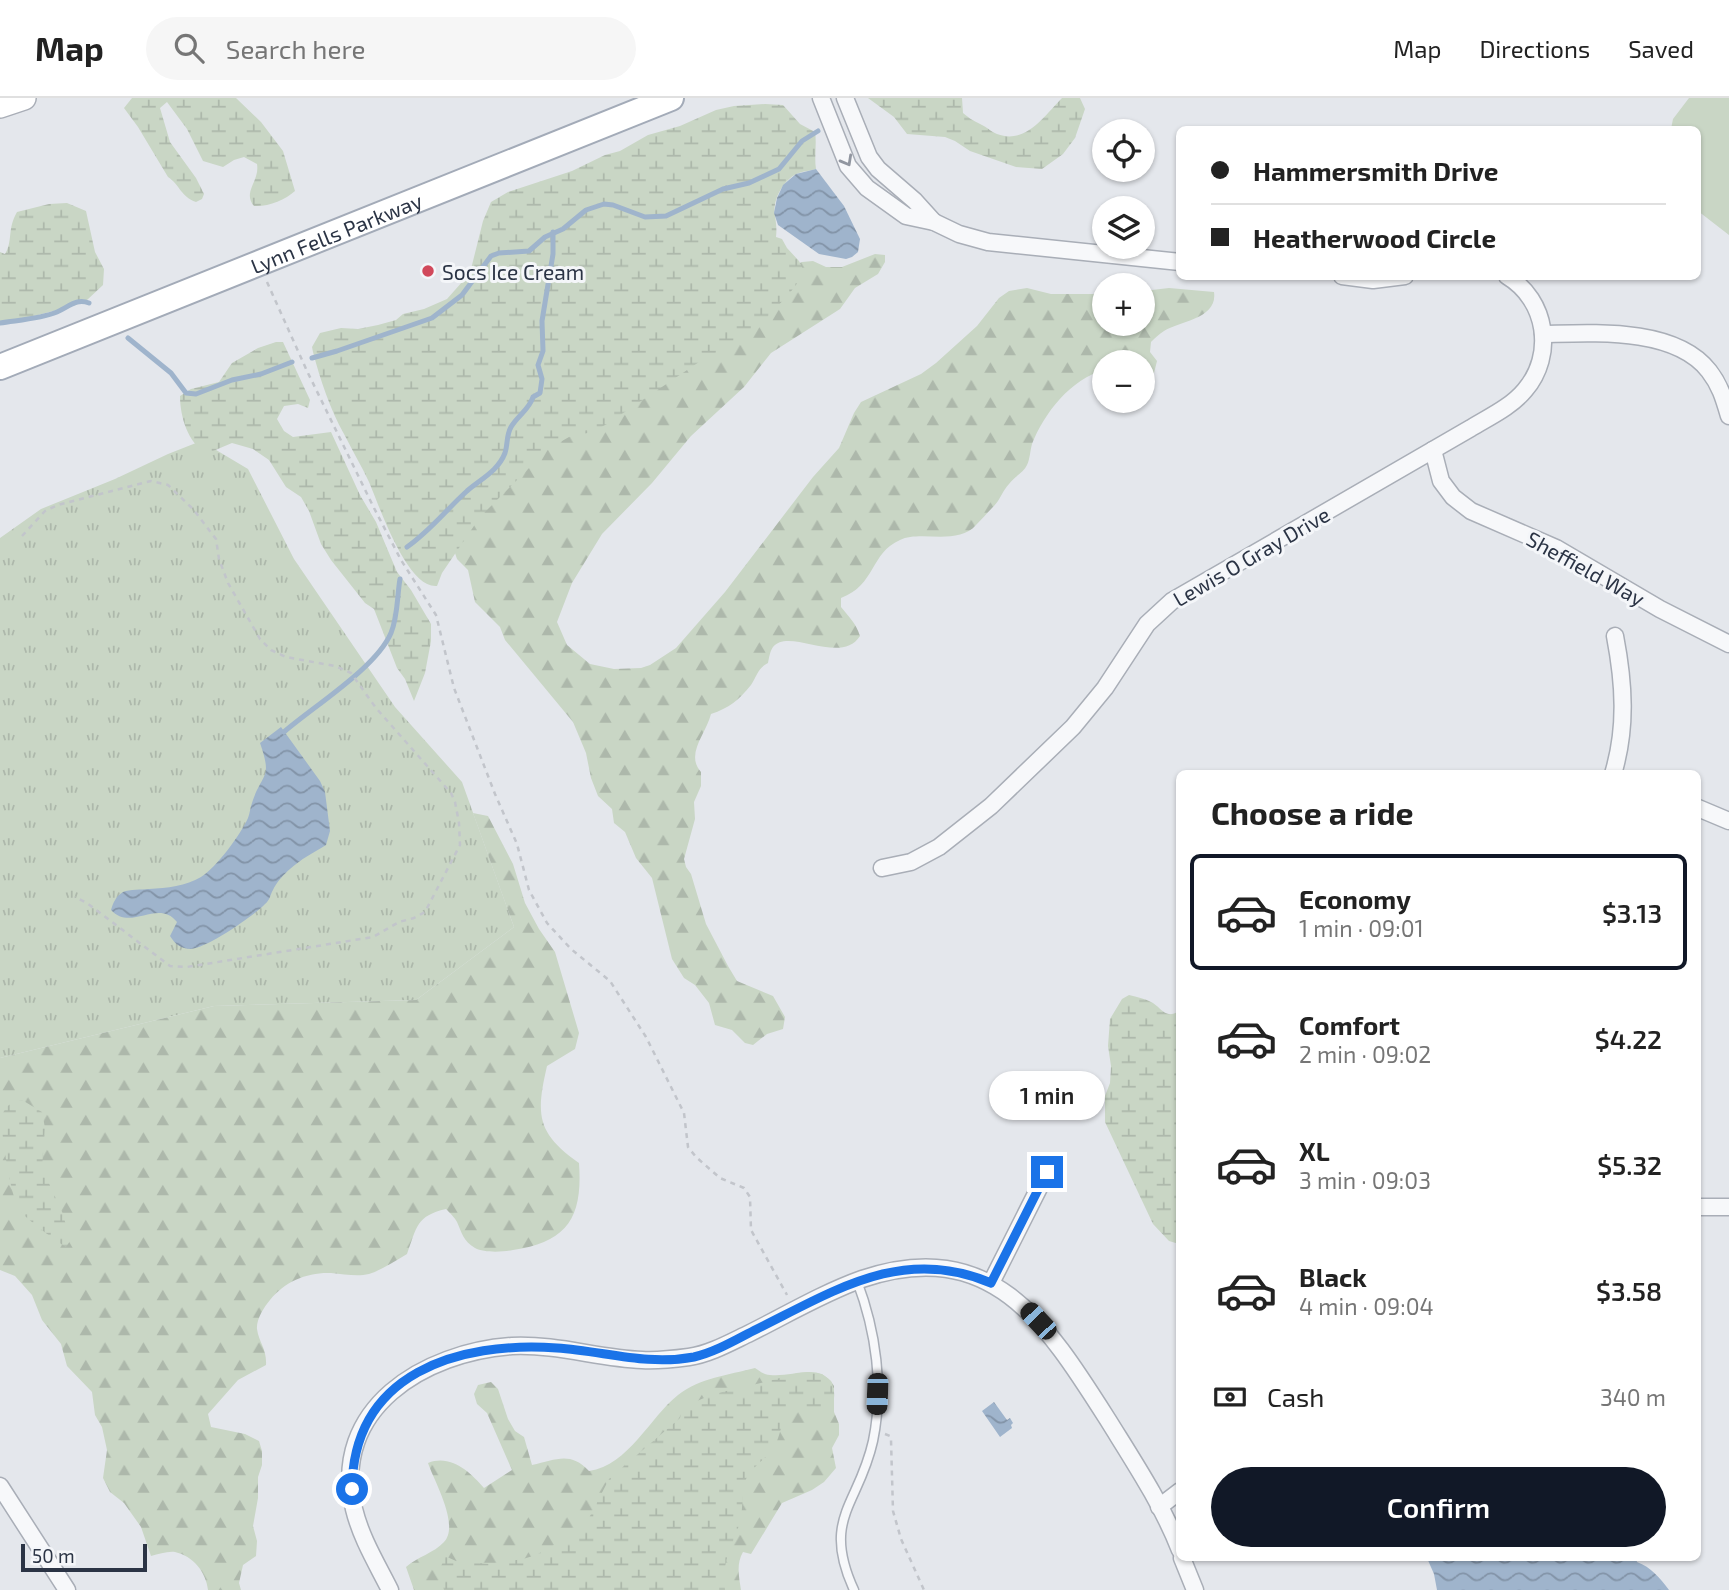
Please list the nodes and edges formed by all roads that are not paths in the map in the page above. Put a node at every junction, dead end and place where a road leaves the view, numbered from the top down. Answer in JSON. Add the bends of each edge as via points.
{"nodes":[{"id":1,"x":24,"y":98,"type":"edge"},
{"id":2,"x":671,"y":98,"type":"edge"},
{"id":3,"x":821,"y":98,"type":"edge"},
{"id":4,"x":845,"y":98,"type":"edge"},
{"id":5,"x":0,"y":106,"type":"edge"},
{"id":6,"x":934,"y":222,"type":"junction"},
{"id":7,"x":1176,"y":262,"type":"edge"},
{"id":8,"x":1512,"y":280,"type":"edge"},
{"id":9,"x":1543,"y":334,"type":"junction"},
{"id":10,"x":0,"y":367,"type":"edge"},
{"id":11,"x":1729,"y":416,"type":"edge"},
{"id":12,"x":1433,"y":450,"type":"junction"},
{"id":13,"x":1615,"y":636,"type":"dead end"},
{"id":14,"x":1729,"y":644,"type":"edge"},
{"id":15,"x":1614,"y":770,"type":"edge"},
{"id":16,"x":1701,"y":809,"type":"edge"},
{"id":17,"x":1729,"y":821,"type":"edge"},
{"id":18,"x":881,"y":868,"type":"dead end"},
{"id":19,"x":1047,"y":1172,"type":"dead end"},
{"id":20,"x":1701,"y":1207,"type":"edge"},
{"id":21,"x":1729,"y":1207,"type":"edge"},
{"id":22,"x":857,"y":1281,"type":"junction"},
{"id":23,"x":991,"y":1283,"type":"junction"},
{"id":24,"x":0,"y":1486,"type":"edge"},
{"id":25,"x":1176,"y":1494,"type":"edge"},
{"id":26,"x":1159,"y":1507,"type":"junction"},
{"id":27,"x":1176,"y":1542,"type":"edge"},
{"id":28,"x":1183,"y":1561,"type":"edge"},
{"id":29,"x":66,"y":1590,"type":"edge"},
{"id":30,"x":390,"y":1590,"type":"edge"},
{"id":31,"x":854,"y":1590,"type":"edge"},
{"id":32,"x":1195,"y":1590,"type":"edge"}],
"edges":[{"from":1,"to":5,"type":"street"},
{"from":2,"to":10,"type":"main road","name":"Lynn Fells Parkway"},
{"from":3,"to":6,"type":"street","one_way":true,"via":[[848,166],[862,183],[906,216]]},
{"from":4,"to":6,"type":"street","via":[[869,157]]},
{"from":6,"to":7,"type":"street","via":[[988,242]]},
{"from":8,"to":9,"type":"street","name":"Lewis O Gray Drive","via":[[1533,302]]},
{"from":9,"to":11,"type":"street","via":[[1623,334],[1682,350],[1708,370],[1723,394]]},
{"from":9,"to":12,"type":"street","name":"Lewis O Gray Drive","via":[[1540,365],[1523,393]]},
{"from":12,"to":14,"type":"street","name":"Sheffield Way","via":[[1441,481],[1471,511],[1556,548]]},
{"from":12,"to":18,"type":"street","name":"Lewis O Gray Drive","via":[[1172,601],[1147,624],[1073,727],[991,806],[939,847],[911,862]]},
{"from":13,"to":15,"type":"street","via":[[1623,722]]},
{"from":16,"to":17,"type":"street"},
{"from":19,"to":23,"type":"street"},
{"from":20,"to":21,"type":"street"},
{"from":22,"to":23,"type":"street","via":[[919,1268],[952,1271]]},
{"from":22,"to":30,"type":"street","via":[[694,1357],[642,1360],[514,1346],[443,1362],[397,1385],[364,1424],[352,1471],[359,1524]]},
{"from":22,"to":31,"type":"lane","via":[[867,1306],[876,1358],[874,1433],[841,1531],[841,1552]]},
{"from":23,"to":26,"type":"street","via":[[1023,1305],[1062,1352]]},
{"from":24,"to":29,"type":"street"},
{"from":25,"to":26,"type":"street"},
{"from":26,"to":27,"type":"street"},
{"from":28,"to":32,"type":"street"}]}
